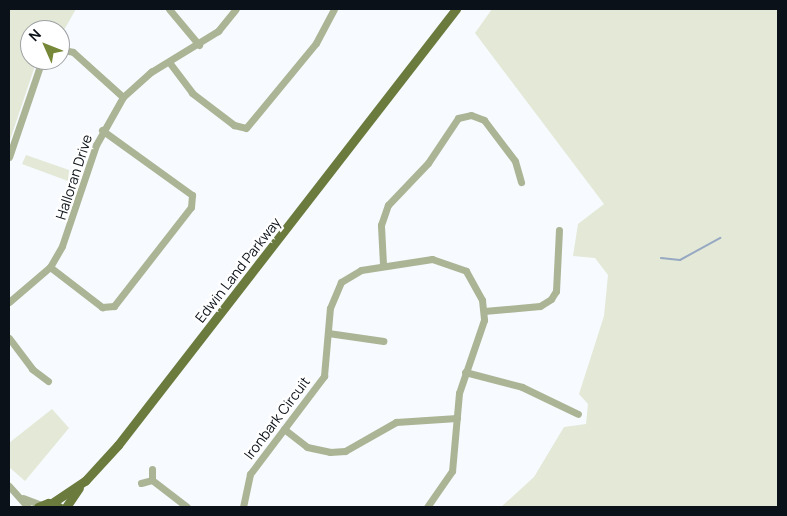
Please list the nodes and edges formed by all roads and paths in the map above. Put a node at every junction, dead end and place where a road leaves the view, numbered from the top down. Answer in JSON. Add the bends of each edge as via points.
{"nodes":[{"id":1,"x":169,"y":9,"type":"edge"},
{"id":2,"x":236,"y":9,"type":"edge"},
{"id":3,"x":334,"y":9,"type":"edge"},
{"id":4,"x":452,"y":9,"type":"edge"},
{"id":5,"x":456,"y":9,"type":"edge"},
{"id":6,"x":199,"y":45,"type":"junction"},
{"id":7,"x":70,"y":51,"type":"edge"},
{"id":8,"x":169,"y":62,"type":"junction"},
{"id":9,"x":412,"y":66,"type":"junction"},
{"id":10,"x":39,"y":70,"type":"edge"},
{"id":11,"x":123,"y":96,"type":"junction"},
{"id":12,"x":102,"y":130,"type":"junction"},
{"id":13,"x":9,"y":157,"type":"edge"},
{"id":14,"x":521,"y":182,"type":"dead end"},
{"id":15,"x":559,"y":230,"type":"dead end"},
{"id":16,"x":383,"y":264,"type":"junction"},
{"id":17,"x":50,"y":267,"type":"junction"},
{"id":18,"x":9,"y":302,"type":"edge"},
{"id":19,"x":484,"y":311,"type":"junction"},
{"id":20,"x":328,"y":333,"type":"junction"},
{"id":21,"x":9,"y":338,"type":"edge"},
{"id":22,"x":384,"y":342,"type":"dead end"},
{"id":23,"x":465,"y":372,"type":"junction"},
{"id":24,"x":48,"y":381,"type":"dead end"},
{"id":25,"x":578,"y":414,"type":"dead end"},
{"id":26,"x":457,"y":418,"type":"junction"},
{"id":27,"x":284,"y":429,"type":"junction"},
{"id":28,"x":152,"y":469,"type":"dead end"},
{"id":29,"x":152,"y":480,"type":"junction"},
{"id":30,"x":141,"y":483,"type":"dead end"},
{"id":31,"x":9,"y":486,"type":"edge"},
{"id":32,"x":80,"y":486,"type":"junction"},
{"id":33,"x":22,"y":498,"type":"junction"},
{"id":34,"x":56,"y":505,"type":"edge"},
{"id":35,"x":40,"y":506,"type":"edge"},
{"id":36,"x":28,"y":507,"type":"edge"},
{"id":37,"x":66,"y":507,"type":"edge"},
{"id":38,"x":187,"y":507,"type":"edge"},
{"id":39,"x":243,"y":507,"type":"edge"},
{"id":40,"x":427,"y":507,"type":"edge"}],
"edges":[{"from":1,"to":6,"type":"street"},
{"from":2,"to":6,"type":"street","name":"Halloran Drive","via":[[225,25]]},
{"from":3,"to":8,"type":"street","via":[[316,43],[246,128],[234,125],[192,93]]},
{"from":4,"to":9,"type":"main road","name":"Edwin Land Parkway"},
{"from":5,"to":9,"type":"main road","name":"Edwin Land Parkway"},
{"from":6,"to":8,"type":"street","name":"Halloran Drive"},
{"from":7,"to":11,"type":"street"},
{"from":8,"to":11,"type":"street","name":"Halloran Drive"},
{"from":9,"to":32,"type":"main road","name":"Edwin Land Parkway","via":[[118,445]]},
{"from":10,"to":13,"type":"street"},
{"from":11,"to":12,"type":"street","name":"Halloran Drive"},
{"from":12,"to":17,"type":"street","name":"Halloran Drive","via":[[74,219]]},
{"from":12,"to":17,"type":"street","via":[[187,192],[191,206],[114,306],[102,308]]},
{"from":14,"to":16,"type":"street","via":[[514,158],[484,120],[473,115],[460,117],[433,156],[388,205],[381,225]]},
{"from":15,"to":19,"type":"street","via":[[556,291],[551,299],[540,306]]},
{"from":16,"to":19,"type":"street","name":"Ironbark Circuit","via":[[432,259],[457,264],[471,279]]},
{"from":16,"to":20,"type":"street","name":"Ironbark Circuit","via":[[340,282],[332,298]]},
{"from":17,"to":18,"type":"street","name":"Halloran Drive"},
{"from":19,"to":23,"type":"street","name":"Ironbark Circuit","via":[[482,334]]},
{"from":20,"to":22,"type":"street"},
{"from":20,"to":27,"type":"street","name":"Ironbark Circuit","via":[[324,376]]},
{"from":21,"to":24,"type":"street","via":[[32,369]]},
{"from":23,"to":25,"type":"street","via":[[522,386]]},
{"from":23,"to":26,"type":"street","name":"Ironbark Circuit"},
{"from":26,"to":27,"type":"street","via":[[396,422],[345,451],[330,452],[307,446]]},
{"from":26,"to":40,"type":"street","name":"Ironbark Circuit","via":[[452,471]]},
{"from":27,"to":39,"type":"street","name":"Ironbark Circuit","via":[[248,478]]},
{"from":28,"to":29,"type":"street"},
{"from":29,"to":30,"type":"street"},
{"from":29,"to":38,"type":"street"},
{"from":31,"to":33,"type":"street"},
{"from":32,"to":34,"type":"main road","name":"Edwin Land Parkway"},
{"from":32,"to":37,"type":"main road","name":"Edwin Land Parkway"},
{"from":33,"to":35,"type":"street"},
{"from":33,"to":36,"type":"street"},
{"from":34,"to":35,"type":"main road"}]}
